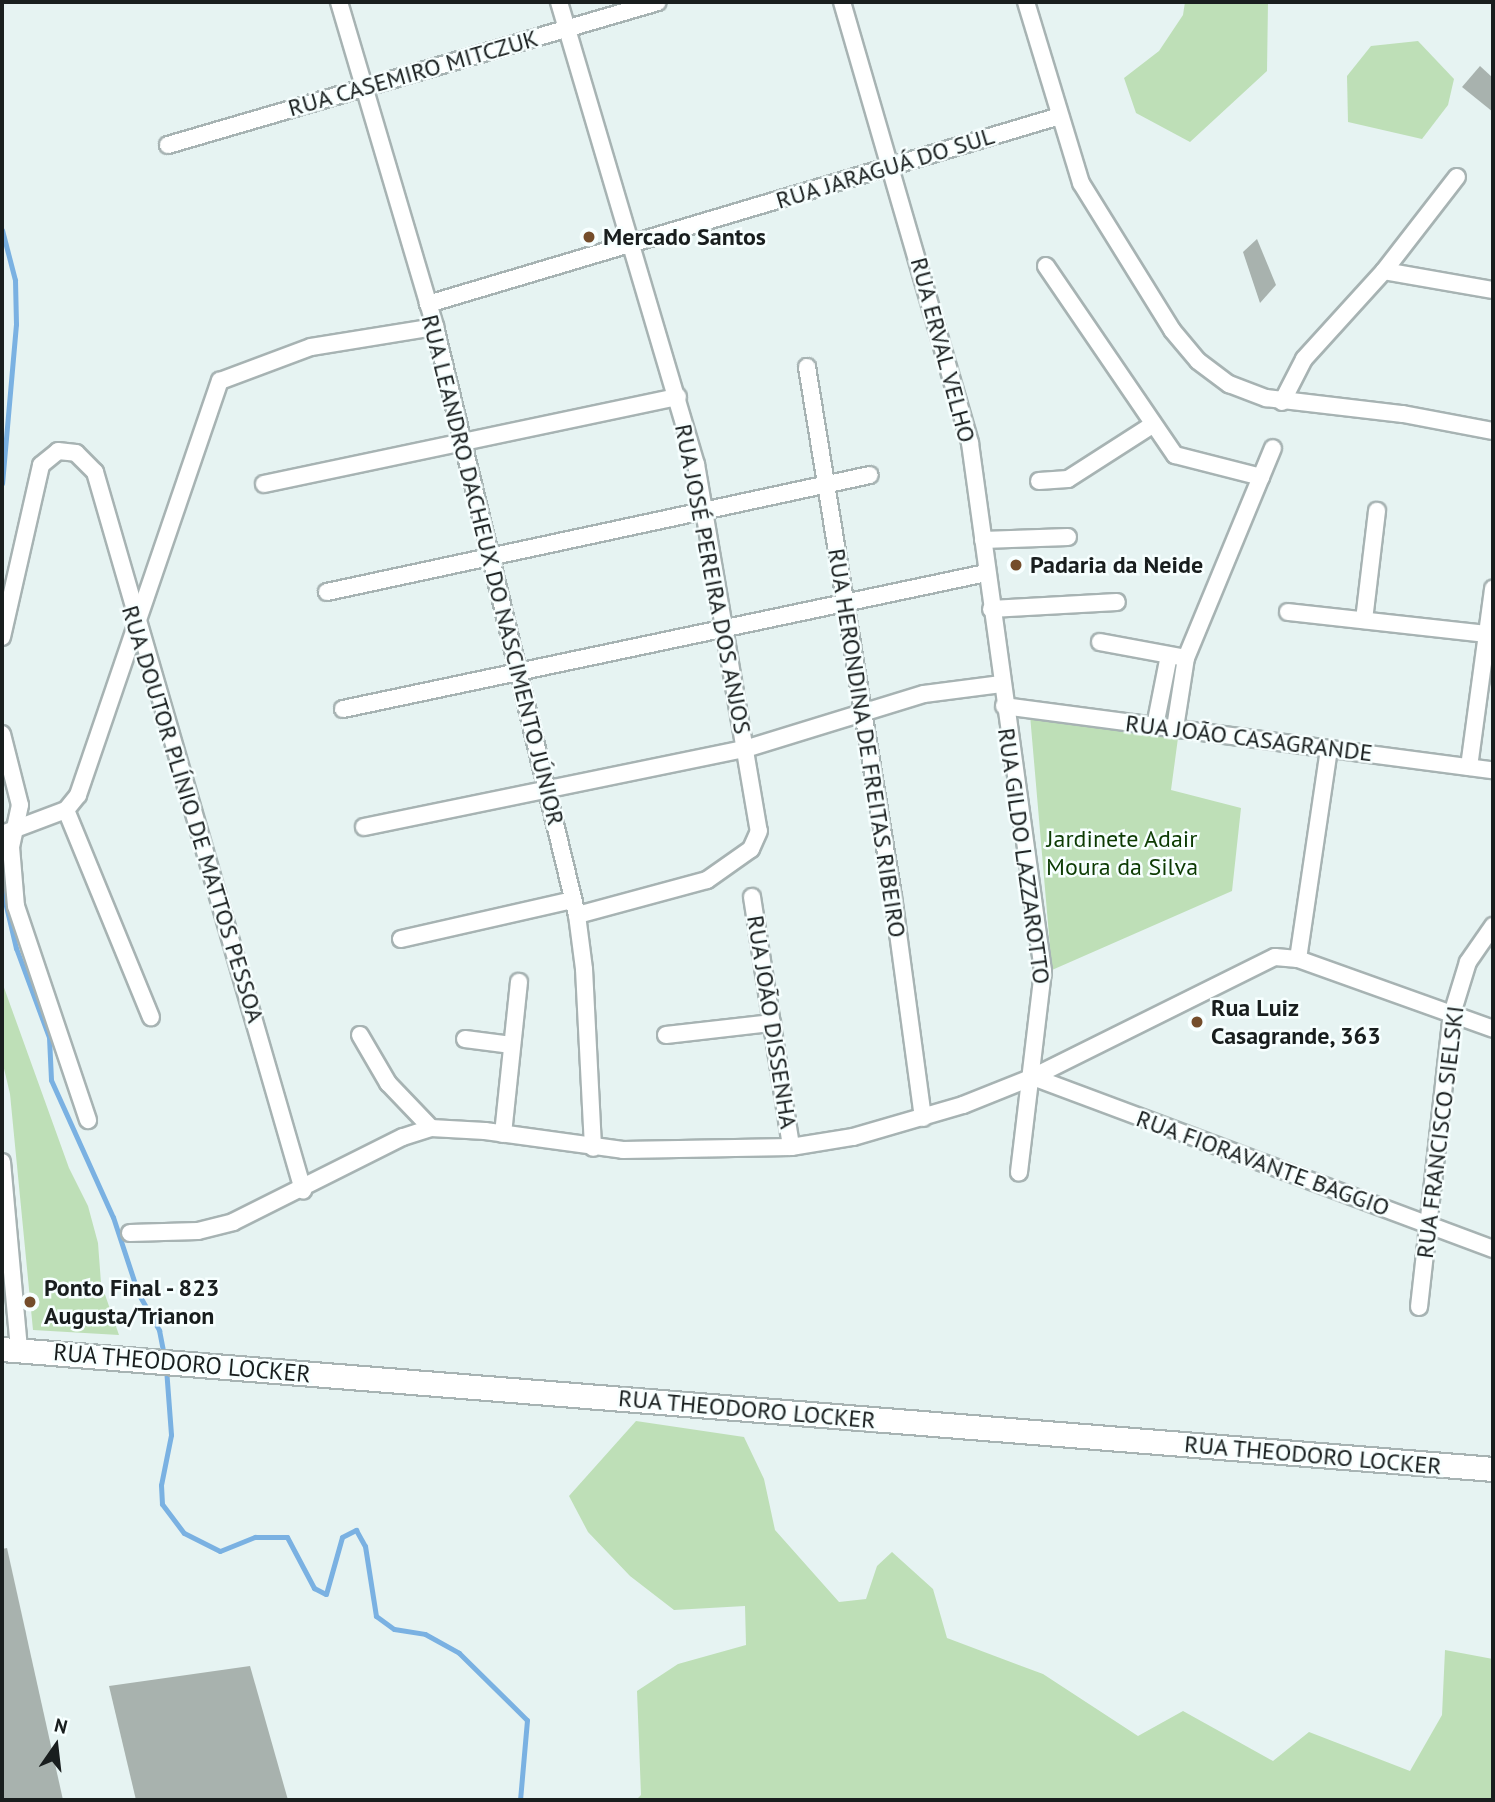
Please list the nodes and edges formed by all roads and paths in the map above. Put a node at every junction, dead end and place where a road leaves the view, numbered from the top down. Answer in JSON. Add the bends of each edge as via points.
{"nodes":[{"id":1,"x":338,"y":2,"type":"edge"},
{"id":2,"x":559,"y":2,"type":"edge"},
{"id":3,"x":658,"y":2,"type":"edge"},
{"id":4,"x":842,"y":2,"type":"edge"},
{"id":5,"x":1026,"y":2,"type":"edge"},
{"id":6,"x":567,"y":28,"type":"junction"},
{"id":7,"x":364,"y":88,"type":"junction"},
{"id":8,"x":1060,"y":116,"type":"junction"},
{"id":9,"x":168,"y":145,"type":"dead end"},
{"id":10,"x":891,"y":167,"type":"junction"},
{"id":11,"x":1457,"y":177,"type":"dead end"},
{"id":12,"x":632,"y":243,"type":"junction"},
{"id":13,"x":1046,"y":266,"type":"dead end"},
{"id":14,"x":1384,"y":271,"type":"junction"},
{"id":15,"x":1493,"y":290,"type":"edge"},
{"id":16,"x":428,"y":304,"type":"junction"},
{"id":17,"x":435,"y":327,"type":"junction"},
{"id":18,"x":807,"y":368,"type":"dead end"},
{"id":19,"x":678,"y":397,"type":"junction"},
{"id":20,"x":1282,"y":402,"type":"junction"},
{"id":21,"x":1153,"y":425,"type":"junction"},
{"id":22,"x":1493,"y":431,"type":"edge"},
{"id":23,"x":463,"y":443,"type":"junction"},
{"id":24,"x":1273,"y":448,"type":"dead end"},
{"id":25,"x":870,"y":475,"type":"dead end"},
{"id":26,"x":1261,"y":477,"type":"junction"},
{"id":27,"x":1039,"y":481,"type":"dead end"},
{"id":28,"x":264,"y":484,"type":"dead end"},
{"id":29,"x":826,"y":484,"type":"junction"},
{"id":30,"x":704,"y":511,"type":"junction"},
{"id":31,"x":1377,"y":511,"type":"dead end"},
{"id":32,"x":1068,"y":537,"type":"dead end"},
{"id":33,"x":983,"y":540,"type":"junction"},
{"id":34,"x":490,"y":557,"type":"junction"},
{"id":35,"x":986,"y":573,"type":"junction"},
{"id":36,"x":1493,"y":589,"type":"edge"},
{"id":37,"x":327,"y":592,"type":"dead end"},
{"id":38,"x":845,"y":602,"type":"junction"},
{"id":39,"x":1117,"y":602,"type":"dead end"},
{"id":40,"x":991,"y":609,"type":"junction"},
{"id":41,"x":1289,"y":612,"type":"dead end"},
{"id":42,"x":1364,"y":620,"type":"junction"},
{"id":43,"x":137,"y":628,"type":"junction"},
{"id":44,"x":724,"y":628,"type":"junction"},
{"id":45,"x":1488,"y":634,"type":"junction"},
{"id":46,"x":2,"y":637,"type":"edge"},
{"id":47,"x":1100,"y":642,"type":"dead end"},
{"id":48,"x":1170,"y":655,"type":"junction"},
{"id":49,"x":1186,"y":658,"type":"junction"},
{"id":50,"x":518,"y":672,"type":"junction"},
{"id":51,"x":1001,"y":684,"type":"junction"},
{"id":52,"x":1004,"y":706,"type":"junction"},
{"id":53,"x":1486,"y":706,"type":"edge"},
{"id":54,"x":343,"y":709,"type":"dead end"},
{"id":55,"x":862,"y":709,"type":"junction"},
{"id":56,"x":1155,"y":726,"type":"junction"},
{"id":57,"x":1175,"y":728,"type":"junction"},
{"id":58,"x":2,"y":734,"type":"edge"},
{"id":59,"x":1329,"y":748,"type":"junction"},
{"id":60,"x":745,"y":749,"type":"junction"},
{"id":61,"x":1469,"y":767,"type":"junction"},
{"id":62,"x":1493,"y":770,"type":"edge"},
{"id":63,"x":546,"y":790,"type":"junction"},
{"id":64,"x":66,"y":810,"type":"junction"},
{"id":65,"x":365,"y":827,"type":"dead end"},
{"id":66,"x":7,"y":833,"type":"edge"},
{"id":67,"x":752,"y":897,"type":"dead end"},
{"id":68,"x":575,"y":908,"type":"junction"},
{"id":69,"x":1493,"y":926,"type":"edge"},
{"id":70,"x":401,"y":939,"type":"dead end"},
{"id":71,"x":1298,"y":959,"type":"junction"},
{"id":72,"x":519,"y":982,"type":"dead end"},
{"id":73,"x":1452,"y":1014,"type":"junction"},
{"id":74,"x":151,"y":1017,"type":"dead end"},
{"id":75,"x":772,"y":1023,"type":"junction"},
{"id":76,"x":1493,"y":1029,"type":"edge"},
{"id":77,"x":359,"y":1035,"type":"dead end"},
{"id":78,"x":666,"y":1035,"type":"dead end"},
{"id":79,"x":465,"y":1039,"type":"dead end"},
{"id":80,"x":512,"y":1045,"type":"junction"},
{"id":81,"x":1033,"y":1077,"type":"junction"},
{"id":82,"x":923,"y":1118,"type":"junction"},
{"id":83,"x":88,"y":1120,"type":"dead end"},
{"id":84,"x":431,"y":1128,"type":"junction"},
{"id":85,"x":503,"y":1133,"type":"junction"},
{"id":86,"x":791,"y":1147,"type":"junction"},
{"id":87,"x":593,"y":1148,"type":"junction"},
{"id":88,"x":2,"y":1162,"type":"edge"},
{"id":89,"x":1019,"y":1173,"type":"dead end"},
{"id":90,"x":303,"y":1190,"type":"junction"},
{"id":91,"x":1428,"y":1224,"type":"junction"},
{"id":92,"x":130,"y":1233,"type":"dead end"},
{"id":93,"x":1493,"y":1249,"type":"edge"},
{"id":94,"x":1419,"y":1307,"type":"dead end"},
{"id":95,"x":10,"y":1350,"type":"edge"},
{"id":96,"x":1493,"y":1469,"type":"edge"}],
"edges":[{"from":1,"to":7,"type":"street","name":"RUA LEANDRO DACHEUX DO NASCIMENTO JÚNIOR"},
{"from":2,"to":6,"type":"street","name":"RUA JOSÉ PEREIRA DOS ANJOS"},
{"from":3,"to":6,"type":"street","name":"RUA CASEMIRO MITCZUK"},
{"from":4,"to":10,"type":"street","name":"RUA ERVAL VELHO"},
{"from":5,"to":8,"type":"street"},
{"from":6,"to":7,"type":"street","name":"RUA CASEMIRO MITCZUK"},
{"from":6,"to":12,"type":"street","name":"RUA JOSÉ PEREIRA DOS ANJOS"},
{"from":7,"to":9,"type":"street","name":"RUA CASEMIRO MITCZUK"},
{"from":7,"to":16,"type":"street","name":"RUA LEANDRO DACHEUX DO NASCIMENTO JÚNIOR"},
{"from":8,"to":10,"type":"street","name":"RUA JARAGUÁ DO SUL"},
{"from":8,"to":20,"type":"street","via":[[1087,194],[1172,330],[1198,360],[1229,384]]},
{"from":10,"to":12,"type":"street","name":"RUA JARAGUÁ DO SUL"},
{"from":10,"to":33,"type":"street","name":"RUA ERVAL VELHO","via":[[966,421]]},
{"from":11,"to":14,"type":"street"},
{"from":12,"to":16,"type":"street","name":"RUA JARAGUÁ DO SUL"},
{"from":12,"to":19,"type":"street","name":"RUA JOSÉ PEREIRA DOS ANJOS"},
{"from":13,"to":21,"type":"street"},
{"from":14,"to":15,"type":"street"},
{"from":14,"to":20,"type":"street","via":[[1304,359]]},
{"from":16,"to":17,"type":"street","name":"RUA LEANDRO DACHEUX DO NASCIMENTO JÚNIOR"},
{"from":17,"to":23,"type":"street","name":"RUA LEANDRO DACHEUX DO NASCIMENTO JÚNIOR"},
{"from":17,"to":43,"type":"street","via":[[311,347],[224,377],[216,386]]},
{"from":18,"to":29,"type":"street","name":"RUA HERONDINA DE FREITAS RIBEIRO"},
{"from":19,"to":23,"type":"street"},
{"from":19,"to":30,"type":"street","name":"RUA JOSÉ PEREIRA DOS ANJOS"},
{"from":20,"to":22,"type":"street","via":[[1403,414]]},
{"from":21,"to":26,"type":"street","via":[[1182,460]]},
{"from":21,"to":27,"type":"street","via":[[1068,479]]},
{"from":23,"to":28,"type":"street"},
{"from":23,"to":34,"type":"street","name":"RUA LEANDRO DACHEUX DO NASCIMENTO JÚNIOR"},
{"from":24,"to":26,"type":"street"},
{"from":25,"to":29,"type":"street"},
{"from":26,"to":49,"type":"street"},
{"from":29,"to":30,"type":"street"},
{"from":29,"to":38,"type":"street","name":"RUA HERONDINA DE FREITAS RIBEIRO"},
{"from":30,"to":34,"type":"street"},
{"from":30,"to":44,"type":"street","name":"RUA JOSÉ PEREIRA DOS ANJOS"},
{"from":31,"to":42,"type":"street"},
{"from":32,"to":33,"type":"street"},
{"from":33,"to":35,"type":"street","name":"RUA ERVAL VELHO"},
{"from":34,"to":37,"type":"street"},
{"from":34,"to":50,"type":"street","name":"RUA LEANDRO DACHEUX DO NASCIMENTO JÚNIOR"},
{"from":35,"to":38,"type":"street"},
{"from":35,"to":40,"type":"street","name":"RUA ERVAL VELHO"},
{"from":36,"to":45,"type":"street"},
{"from":38,"to":44,"type":"street"},
{"from":38,"to":55,"type":"street","name":"RUA HERONDINA DE FREITAS RIBEIRO"},
{"from":39,"to":40,"type":"street"},
{"from":40,"to":51,"type":"street","name":"RUA ERVAL VELHO"},
{"from":41,"to":42,"type":"street"},
{"from":42,"to":45,"type":"street"},
{"from":43,"to":46,"type":"street","name":"RUA DOUTOR PLÍNIO DE MATTOS PESSOA","via":[[95,472],[84,457],[68,450],[50,453],[41,464]]},
{"from":43,"to":64,"type":"street","via":[[82,786]]},
{"from":43,"to":90,"type":"street","name":"RUA DOUTOR PLÍNIO DE MATTOS PESSOA"},
{"from":44,"to":50,"type":"street"},
{"from":44,"to":60,"type":"street","name":"RUA JOSÉ PEREIRA DOS ANJOS"},
{"from":45,"to":53,"type":"street"},
{"from":47,"to":48,"type":"street"},
{"from":48,"to":49,"type":"street"},
{"from":48,"to":56,"type":"street"},
{"from":49,"to":57,"type":"street"},
{"from":50,"to":54,"type":"street"},
{"from":50,"to":63,"type":"street","name":"RUA LEANDRO DACHEUX DO NASCIMENTO JÚNIOR"},
{"from":51,"to":52,"type":"street","name":"RUA ERVAL VELHO"},
{"from":51,"to":55,"type":"street","via":[[924,694]]},
{"from":52,"to":56,"type":"street","name":"RUA JOÃO CASAGRANDE"},
{"from":52,"to":81,"type":"street","name":"RUA GILDO LAZZAROTTO","via":[[1043,971]]},
{"from":53,"to":61,"type":"street"},
{"from":55,"to":60,"type":"street"},
{"from":55,"to":82,"type":"street","name":"RUA HERONDINA DE FREITAS RIBEIRO"},
{"from":56,"to":57,"type":"street","name":"RUA JOÃO CASAGRANDE"},
{"from":57,"to":59,"type":"street","name":"RUA JOÃO CASAGRANDE"},
{"from":58,"to":66,"type":"street","via":[[20,805]]},
{"from":59,"to":61,"type":"street","name":"RUA JOÃO CASAGRANDE"},
{"from":59,"to":71,"type":"street"},
{"from":60,"to":63,"type":"street"},
{"from":60,"to":68,"type":"street","name":"RUA JOSÉ PEREIRA DOS ANJOS","via":[[759,837],[751,849],[707,880]]},
{"from":61,"to":62,"type":"street","name":"RUA JOÃO CASAGRANDE"},
{"from":63,"to":65,"type":"street"},
{"from":63,"to":68,"type":"street","name":"RUA LEANDRO DACHEUX DO NASCIMENTO JÚNIOR"},
{"from":64,"to":66,"type":"street"},
{"from":64,"to":74,"type":"street"},
{"from":66,"to":83,"type":"street","via":[[16,906]]},
{"from":67,"to":75,"type":"street","name":"RUA JOÃO DISSENHA"},
{"from":68,"to":70,"type":"street"},
{"from":68,"to":87,"type":"street","name":"RUA LEANDRO DACHEUX DO NASCIMENTO JÚNIOR","via":[[584,969]]},
{"from":69,"to":73,"type":"street","name":"RUA FRANCISCO SIELSKI","via":[[1468,961]]},
{"from":71,"to":73,"type":"street"},
{"from":71,"to":81,"type":"street","via":[[1275,957]]},
{"from":72,"to":80,"type":"street"},
{"from":73,"to":76,"type":"street"},
{"from":73,"to":91,"type":"street","name":"RUA FRANCISCO SIELSKI"},
{"from":75,"to":78,"type":"street"},
{"from":75,"to":86,"type":"street","name":"RUA JOÃO DISSENHA"},
{"from":77,"to":84,"type":"street","via":[[388,1083]]},
{"from":79,"to":80,"type":"street"},
{"from":80,"to":85,"type":"street"},
{"from":81,"to":82,"type":"street"},
{"from":81,"to":89,"type":"street","name":"RUA GILDO LAZZAROTTO"},
{"from":81,"to":91,"type":"street","name":"RUA FIORAVANTE BAGGIO"},
{"from":82,"to":86,"type":"street"},
{"from":84,"to":85,"type":"street"},
{"from":84,"to":90,"type":"street","via":[[403,1137]]},
{"from":85,"to":87,"type":"street"},
{"from":86,"to":87,"type":"street"},
{"from":88,"to":95,"type":"street"},
{"from":90,"to":92,"type":"street","via":[[216,1228]]},
{"from":91,"to":93,"type":"street","name":"RUA FIORAVANTE BAGGIO"},
{"from":91,"to":94,"type":"street","name":"RUA FRANCISCO SIELSKI"},
{"from":95,"to":96,"type":"main road","name":"RUA THEODORO LOCKER"}]}
